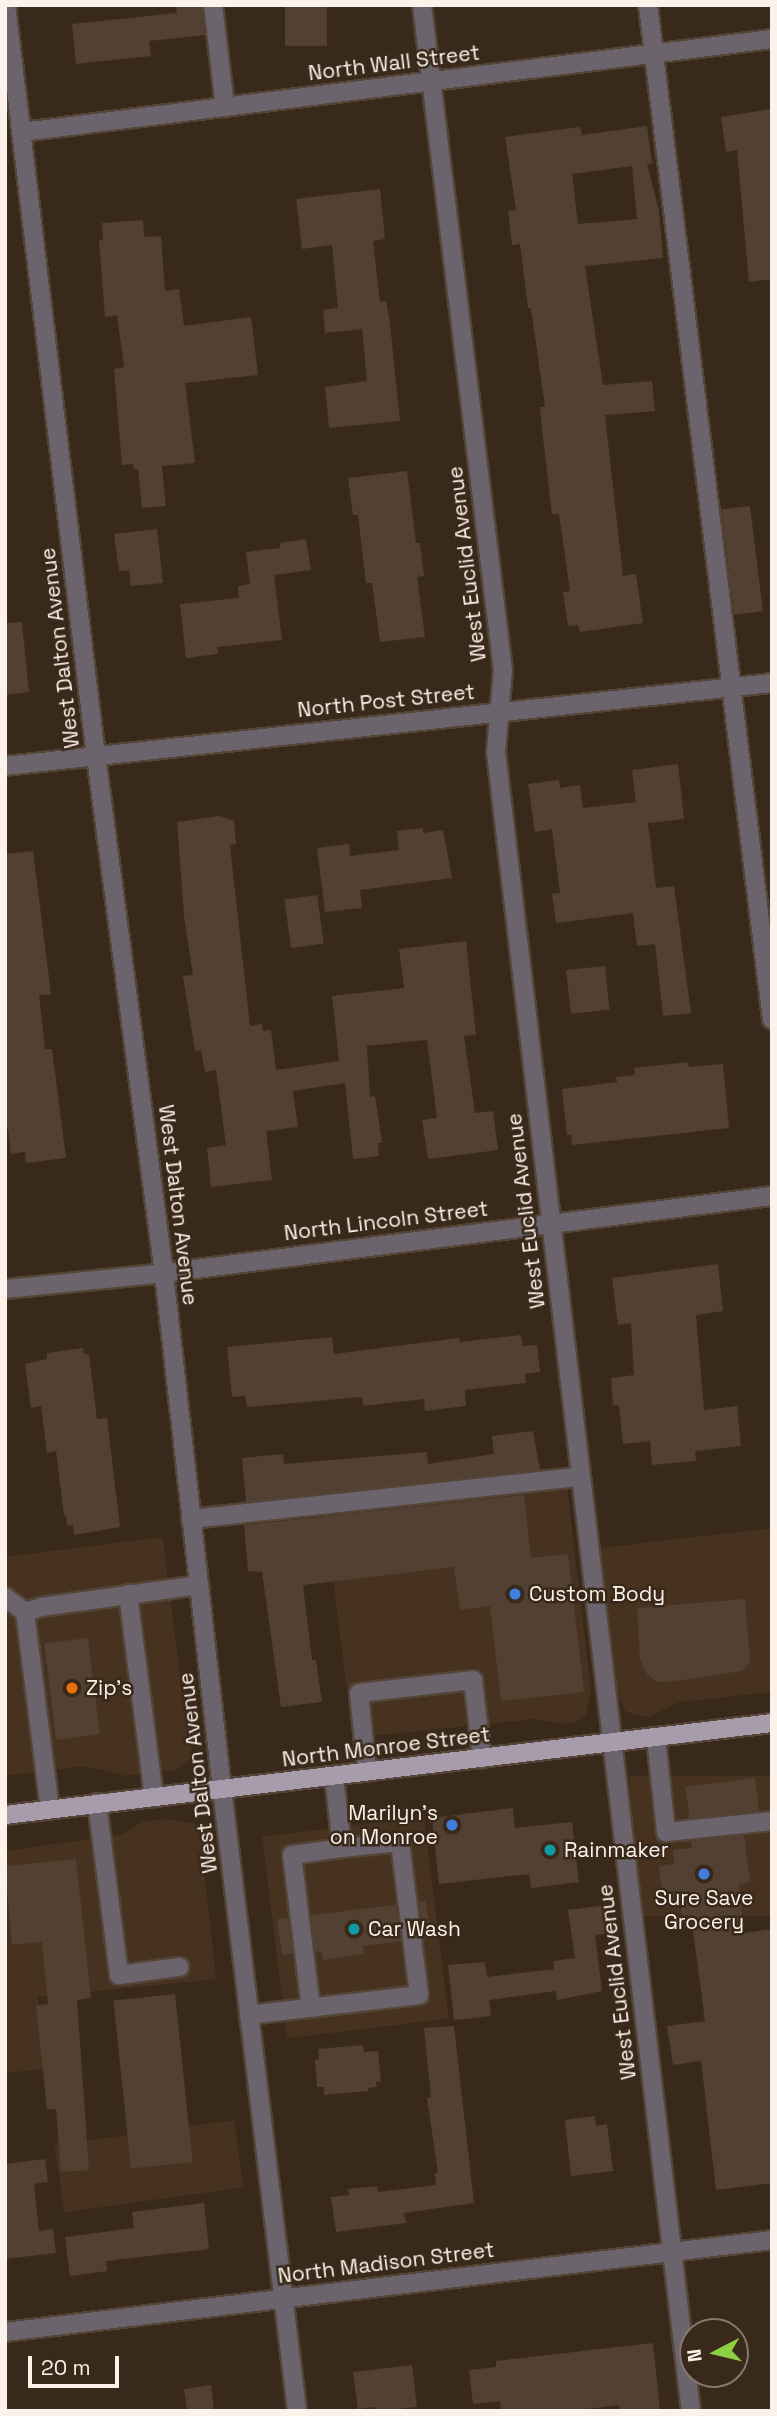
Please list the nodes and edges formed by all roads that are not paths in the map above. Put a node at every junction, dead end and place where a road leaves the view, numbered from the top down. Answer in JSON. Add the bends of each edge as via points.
{"nodes":[{"id":1,"x":6,"y":5,"type":"edge"},
{"id":2,"x":213,"y":5,"type":"edge"},
{"id":3,"x":422,"y":5,"type":"edge"},
{"id":4,"x":648,"y":5,"type":"edge"},
{"id":5,"x":772,"y":39,"type":"edge"},
{"id":6,"x":654,"y":54,"type":"junction"},
{"id":7,"x":432,"y":82,"type":"junction"},
{"id":8,"x":225,"y":107,"type":"junction"},
{"id":9,"x":22,"y":132,"type":"junction"},
{"id":10,"x":772,"y":683,"type":"edge"},
{"id":11,"x":730,"y":688,"type":"junction"},
{"id":12,"x":500,"y":711,"type":"junction"},
{"id":13,"x":96,"y":756,"type":"junction"},
{"id":14,"x":5,"y":766,"type":"edge"},
{"id":15,"x":772,"y":1020,"type":"edge"},
{"id":16,"x":772,"y":1196,"type":"edge"},
{"id":17,"x":550,"y":1222,"type":"junction"},
{"id":18,"x":164,"y":1273,"type":"junction"},
{"id":19,"x":5,"y":1289,"type":"edge"},
{"id":20,"x":580,"y":1477,"type":"junction"},
{"id":21,"x":191,"y":1518,"type":"junction"},
{"id":22,"x":199,"y":1585,"type":"junction"},
{"id":23,"x":128,"y":1594,"type":"junction"},
{"id":24,"x":5,"y":1598,"type":"edge"},
{"id":25,"x":24,"y":1612,"type":"junction"},
{"id":26,"x":772,"y":1723,"type":"edge"},
{"id":27,"x":656,"y":1738,"type":"junction"},
{"id":28,"x":611,"y":1743,"type":"junction"},
{"id":29,"x":482,"y":1758,"type":"junction"},
{"id":30,"x":367,"y":1772,"type":"junction"},
{"id":31,"x":334,"y":1776,"type":"junction"},
{"id":32,"x":222,"y":1789,"type":"junction"},
{"id":33,"x":154,"y":1797,"type":"junction"},
{"id":34,"x":97,"y":1803,"type":"junction"},
{"id":35,"x":50,"y":1809,"type":"junction"},
{"id":36,"x":5,"y":1815,"type":"edge"},
{"id":37,"x":772,"y":1821,"type":"edge"},
{"id":38,"x":342,"y":1848,"type":"junction"},
{"id":39,"x":179,"y":1967,"type":"dead end"},
{"id":40,"x":311,"y":2008,"type":"junction"},
{"id":41,"x":249,"y":2015,"type":"junction"},
{"id":42,"x":772,"y":2240,"type":"edge"},
{"id":43,"x":673,"y":2252,"type":"junction"},
{"id":44,"x":284,"y":2299,"type":"junction"},
{"id":45,"x":5,"y":2332,"type":"edge"},
{"id":46,"x":297,"y":2411,"type":"edge"},
{"id":47,"x":691,"y":2411,"type":"edge"}],
"edges":[{"from":1,"to":9,"type":"street","name":"West Dalton Avenue"},
{"from":2,"to":8,"type":"street"},
{"from":3,"to":7,"type":"street","name":"West Euclid Avenue"},
{"from":4,"to":6,"type":"street"},
{"from":5,"to":6,"type":"street","name":"North Wall Street"},
{"from":6,"to":7,"type":"street","name":"North Wall Street"},
{"from":6,"to":11,"type":"street"},
{"from":7,"to":8,"type":"street","name":"North Wall Street"},
{"from":7,"to":12,"type":"street","name":"West Euclid Avenue","via":[[503,670]]},
{"from":8,"to":9,"type":"street","name":"North Wall Street"},
{"from":9,"to":13,"type":"street","name":"West Dalton Avenue"},
{"from":10,"to":11,"type":"street","name":"North Post Street"},
{"from":11,"to":12,"type":"street","name":"North Post Street"},
{"from":11,"to":15,"type":"street"},
{"from":12,"to":13,"type":"street","name":"North Post Street"},
{"from":12,"to":17,"type":"street","name":"West Euclid Avenue","via":[[496,752]]},
{"from":13,"to":14,"type":"street","name":"North Post Street"},
{"from":13,"to":18,"type":"street","name":"West Dalton Avenue"},
{"from":16,"to":17,"type":"street","name":"North Lincoln Street"},
{"from":17,"to":18,"type":"street","name":"North Lincoln Street"},
{"from":17,"to":20,"type":"street","name":"West Euclid Avenue"},
{"from":18,"to":19,"type":"street","name":"North Lincoln Street"},
{"from":18,"to":21,"type":"street","name":"West Dalton Avenue"},
{"from":20,"to":21,"type":"street"},
{"from":20,"to":28,"type":"street","name":"West Euclid Avenue"},
{"from":21,"to":22,"type":"street","name":"West Dalton Avenue"},
{"from":22,"to":23,"type":"street"},
{"from":22,"to":32,"type":"street","name":"West Dalton Avenue"},
{"from":23,"to":25,"type":"street"},
{"from":23,"to":33,"type":"street"},
{"from":24,"to":25,"type":"street"},
{"from":25,"to":35,"type":"street"},
{"from":26,"to":27,"type":"main road","name":"North Monroe Street"},
{"from":27,"to":28,"type":"main road","name":"North Monroe Street"},
{"from":27,"to":37,"type":"street","via":[[666,1832]]},
{"from":28,"to":29,"type":"main road","name":"North Monroe Street"},
{"from":28,"to":43,"type":"street","name":"West Euclid Avenue"},
{"from":29,"to":30,"type":"main road","name":"North Monroe Street"},
{"from":29,"to":30,"type":"street","via":[[473,1680],[359,1693]]},
{"from":30,"to":31,"type":"main road","name":"North Monroe Street"},
{"from":31,"to":32,"type":"main road","name":"North Monroe Street"},
{"from":31,"to":38,"type":"street"},
{"from":32,"to":33,"type":"main road","name":"North Monroe Street"},
{"from":32,"to":41,"type":"street","name":"West Dalton Avenue"},
{"from":33,"to":34,"type":"main road","name":"North Monroe Street"},
{"from":34,"to":35,"type":"main road","name":"North Monroe Street"},
{"from":34,"to":39,"type":"street","via":[[119,1975]]},
{"from":35,"to":36,"type":"main road","name":"North Monroe Street"},
{"from":38,"to":40,"type":"street","via":[[292,1854]]},
{"from":38,"to":40,"type":"street","via":[[400,1842],[419,1995]]},
{"from":40,"to":41,"type":"street"},
{"from":41,"to":44,"type":"street","name":"West Dalton Avenue"},
{"from":42,"to":43,"type":"street","name":"North Madison Street"},
{"from":43,"to":44,"type":"street","name":"North Madison Street"},
{"from":43,"to":47,"type":"street","name":"West Euclid Avenue"},
{"from":44,"to":45,"type":"street","name":"North Madison Street"},
{"from":44,"to":46,"type":"street","name":"West Dalton Avenue"}]}
